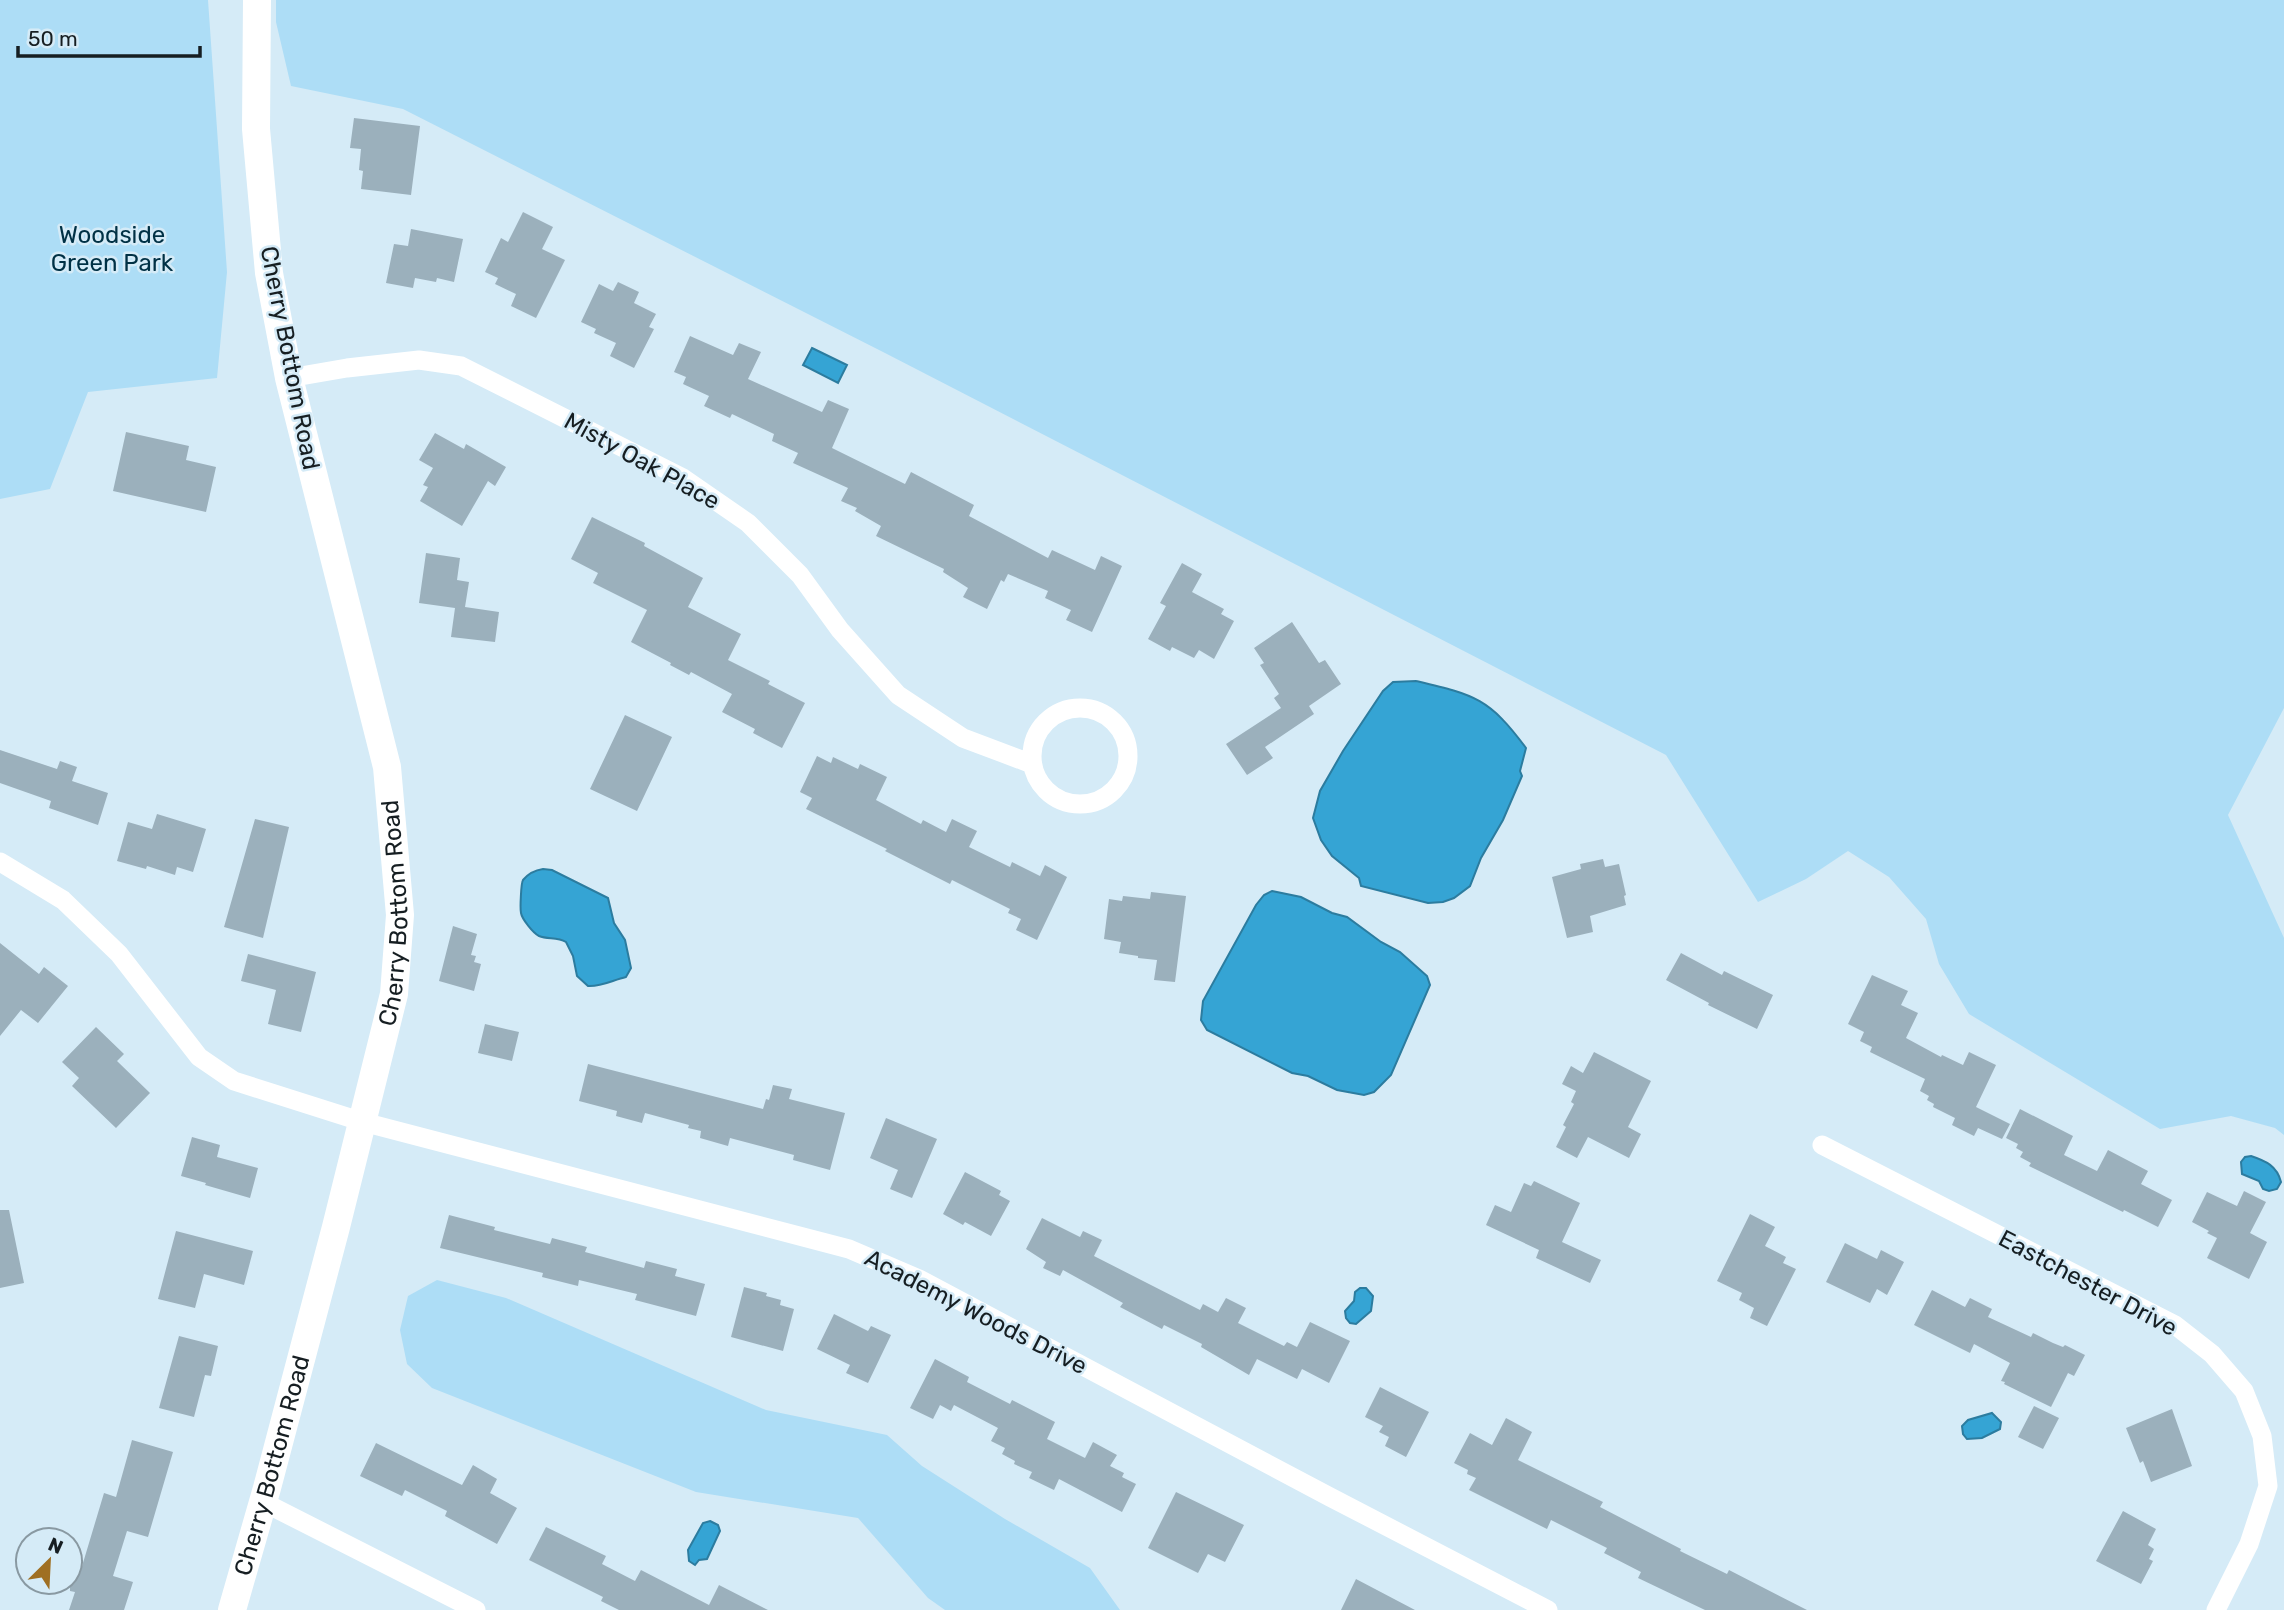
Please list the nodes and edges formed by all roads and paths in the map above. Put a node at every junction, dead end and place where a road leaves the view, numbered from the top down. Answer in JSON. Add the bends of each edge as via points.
{"nodes":[{"id":1,"x":257,"y":0,"type":"edge"},
{"id":2,"x":289,"y":378,"type":"junction"},
{"id":3,"x":1032,"y":764,"type":"junction"},
{"id":4,"x":0,"y":862,"type":"edge"},
{"id":5,"x":363,"y":1122,"type":"junction"},
{"id":6,"x":1822,"y":1145,"type":"dead end"},
{"id":7,"x":2276,"y":1487,"type":"edge"},
{"id":8,"x":263,"y":1502,"type":"junction"},
{"id":9,"x":232,"y":1610,"type":"edge"},
{"id":10,"x":475,"y":1610,"type":"edge"},
{"id":11,"x":1548,"y":1610,"type":"edge"},
{"id":12,"x":2216,"y":1610,"type":"edge"}],
"edges":[{"from":1,"to":2,"type":"main road","name":"Cherry Bottom Road","via":[[256,129],[269,273]]},
{"from":2,"to":3,"type":"street","name":"Misty Oak Place","via":[[419,360],[461,366],[683,478],[755,530],[800,576],[898,695],[963,738]]},
{"from":2,"to":5,"type":"main road","name":"Cherry Bottom Road","via":[[387,767],[400,915],[394,994]]},
{"from":3,"to":3,"type":"street","via":[[1032,750],[1043,725],[1072,709],[1093,709],[1105,715],[1116,723],[1128,748],[1125,775],[1118,787],[1095,802],[1082,804],[1055,797],[1044,789]]},
{"from":4,"to":5,"type":"street","name":"Academy Woods Drive","via":[[63,900],[119,954],[199,1057],[234,1081]]},
{"from":5,"to":8,"type":"main road","name":"Cherry Bottom Road"},
{"from":5,"to":11,"type":"street","name":"Academy Woods Drive","via":[[849,1249],[919,1279]]},
{"from":6,"to":7,"type":"street","name":"Eastchester Drive","via":[[2175,1325],[2212,1354],[2244,1391]]},
{"from":7,"to":12,"type":"street","name":"Eastchester Drive"},
{"from":8,"to":9,"type":"main road","name":"Cherry Bottom Road"},
{"from":8,"to":10,"type":"street"}]}
